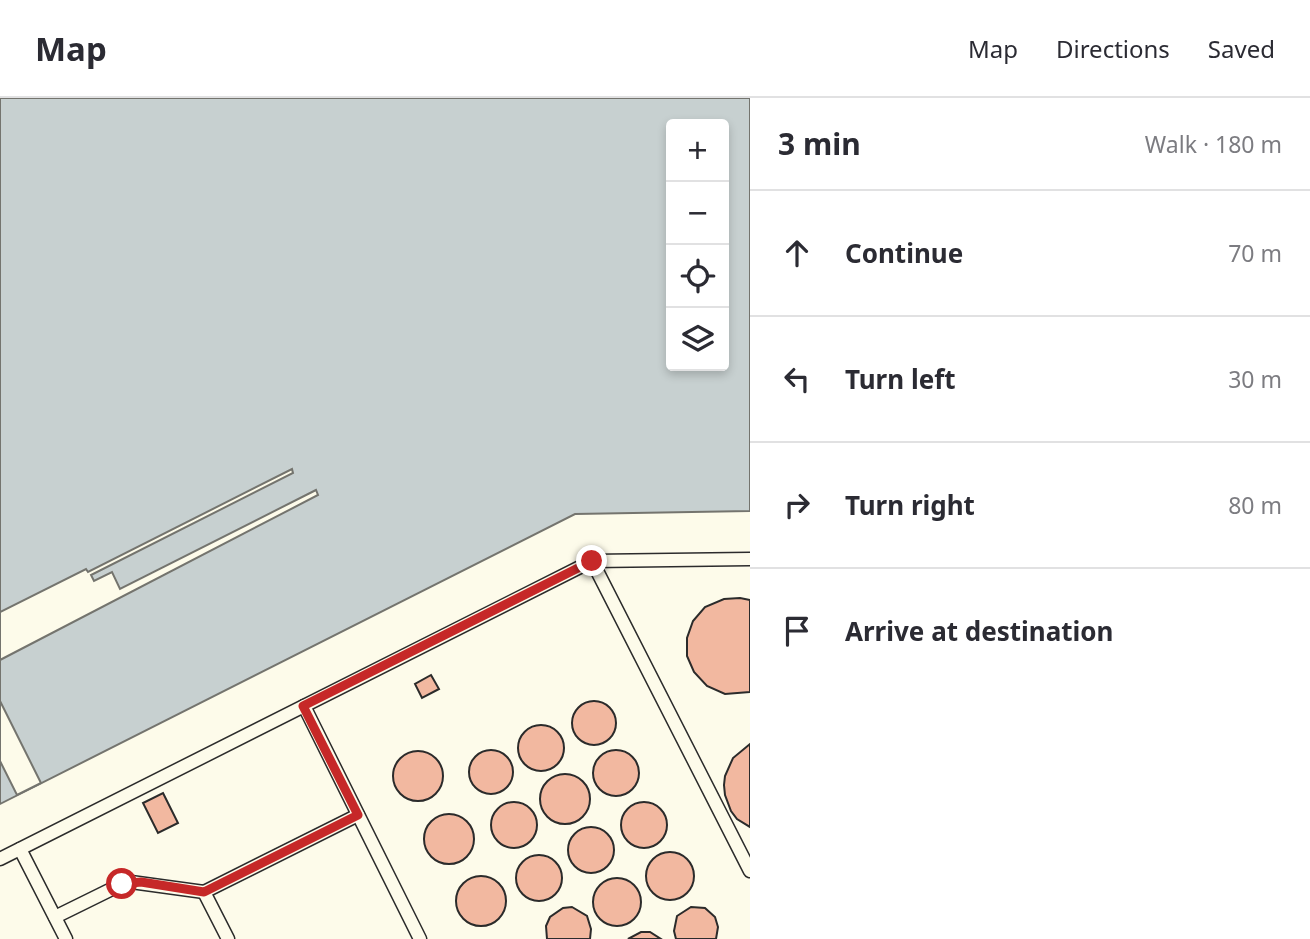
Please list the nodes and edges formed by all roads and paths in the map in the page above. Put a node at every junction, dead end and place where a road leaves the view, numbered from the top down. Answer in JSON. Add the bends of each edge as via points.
{"nodes":[{"id":1,"x":750,"y":559,"type":"edge"},
{"id":2,"x":592,"y":561,"type":"junction"},
{"id":3,"x":303,"y":706,"type":"junction"},
{"id":4,"x":358,"y":815,"type":"junction"},
{"id":5,"x":20,"y":849,"type":"junction"},
{"id":6,"x":0,"y":859,"type":"edge"},
{"id":7,"x":750,"y":872,"type":"edge"},
{"id":8,"x":204,"y":892,"type":"junction"},
{"id":9,"x":55,"y":918,"type":"junction"},
{"id":10,"x":66,"y":939,"type":"edge"},
{"id":11,"x":228,"y":939,"type":"edge"},
{"id":12,"x":419,"y":939,"type":"edge"}],
"edges":[{"from":1,"to":2,"type":"lane"},
{"from":2,"to":3,"type":"lane"},
{"from":2,"to":7,"type":"lane"},
{"from":3,"to":4,"type":"lane"},
{"from":3,"to":5,"type":"lane"},
{"from":4,"to":8,"type":"lane"},
{"from":4,"to":12,"type":"lane"},
{"from":5,"to":6,"type":"lane"},
{"from":5,"to":9,"type":"lane"},
{"from":8,"to":9,"type":"lane","via":[[131,881]]},
{"from":8,"to":11,"type":"lane"},
{"from":9,"to":10,"type":"lane"}]}
